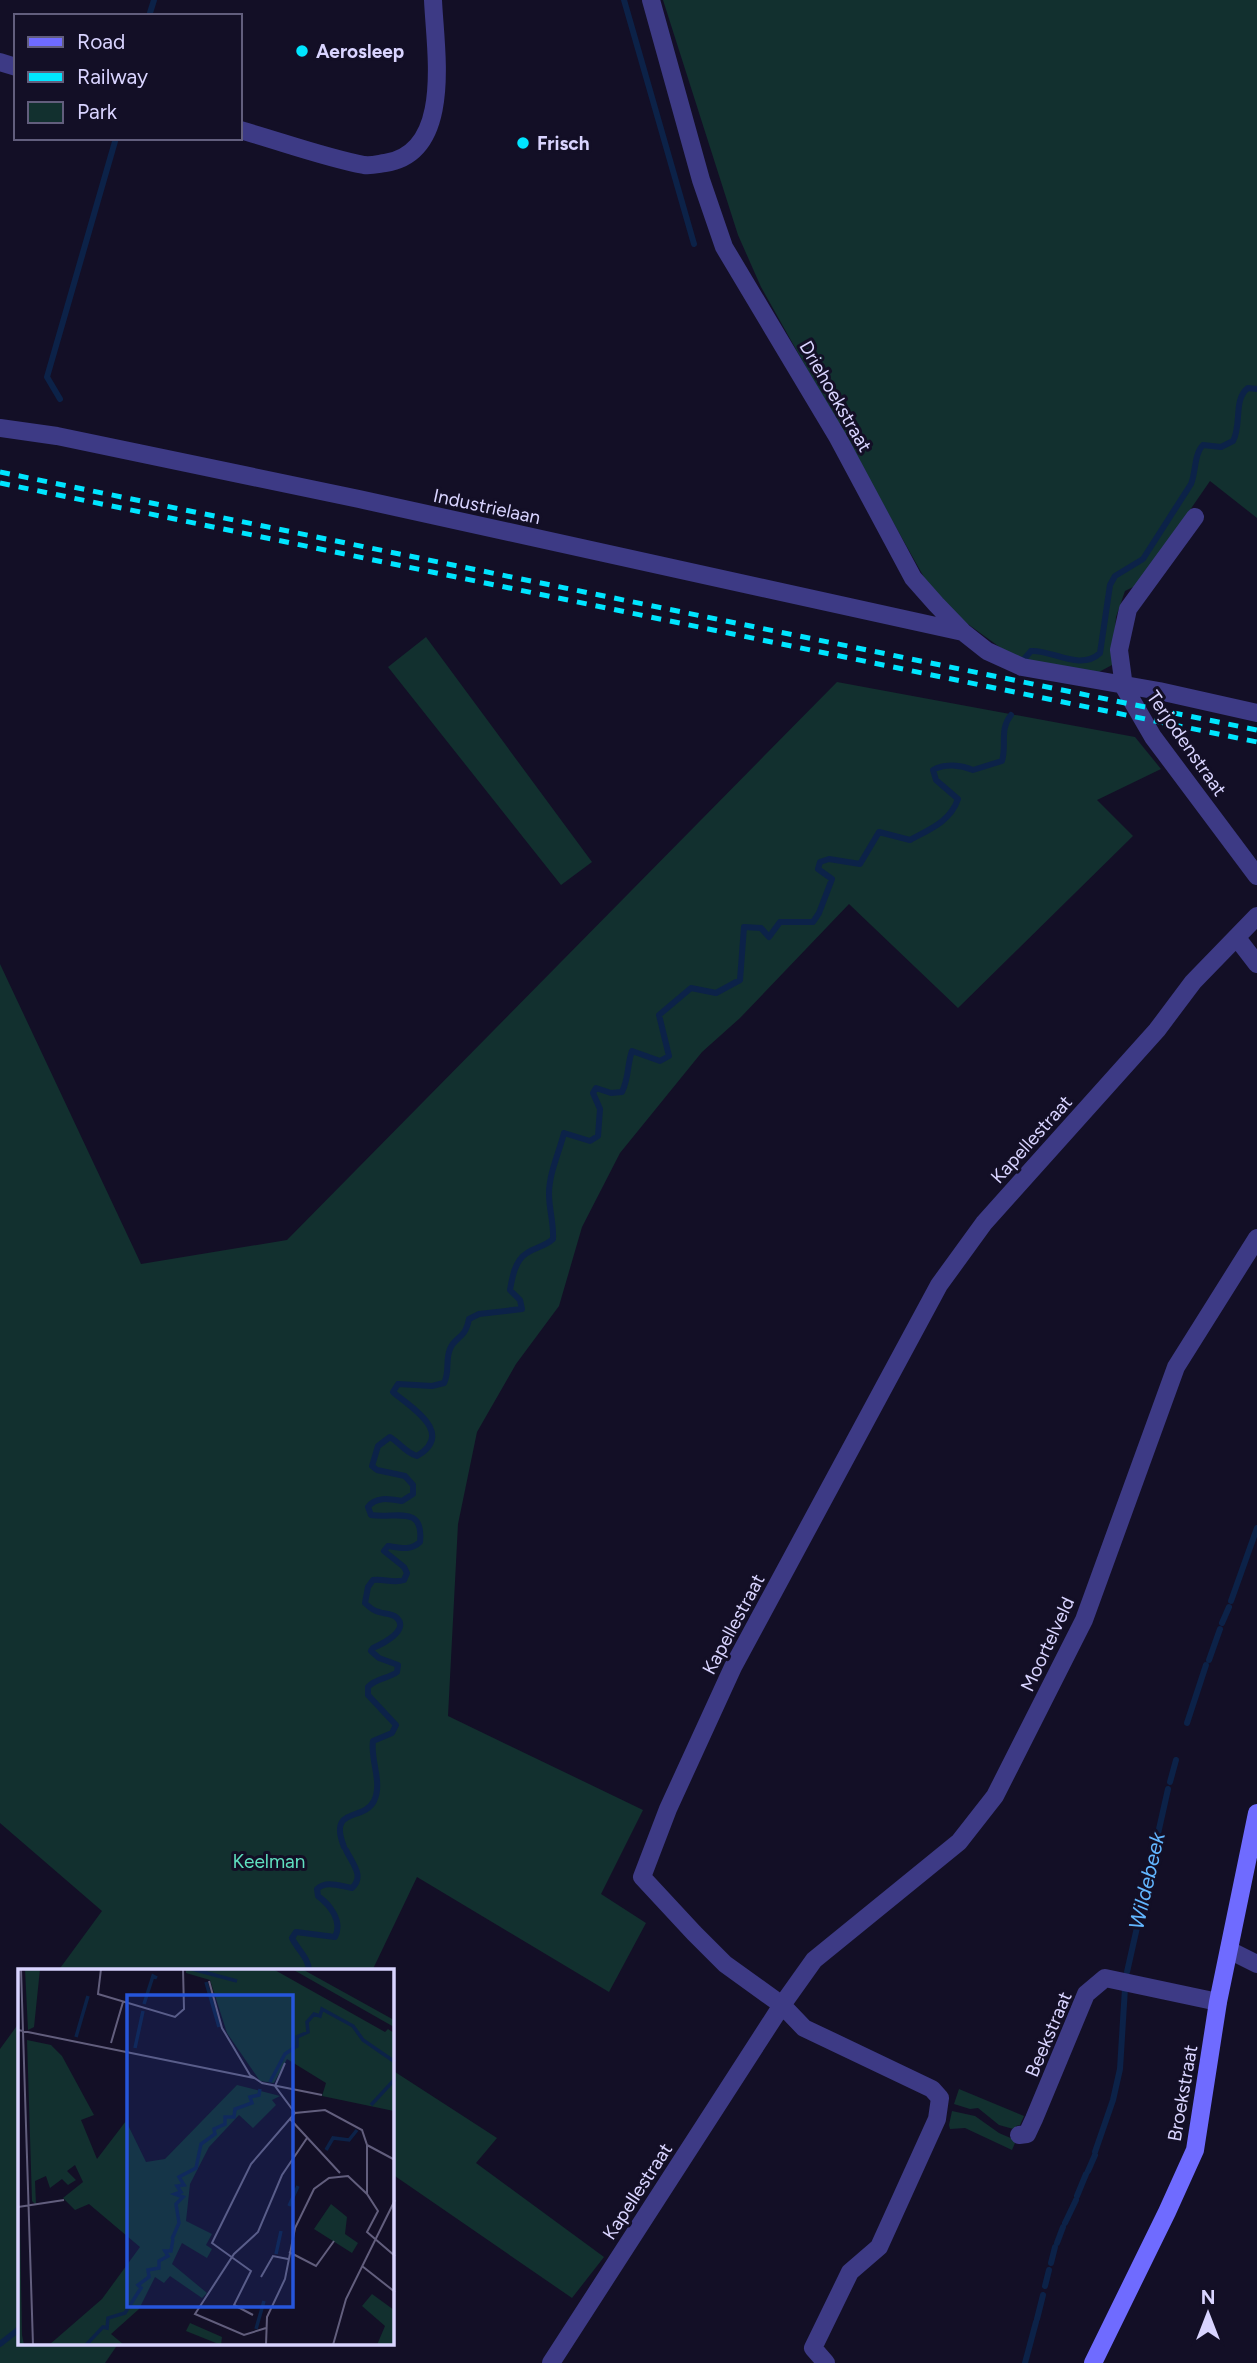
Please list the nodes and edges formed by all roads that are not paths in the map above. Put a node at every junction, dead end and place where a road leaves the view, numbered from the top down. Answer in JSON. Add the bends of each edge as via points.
{"nodes":[{"id":1,"x":433,"y":0,"type":"edge"},
{"id":2,"x":651,"y":0,"type":"edge"},
{"id":3,"x":242,"y":131,"type":"edge"},
{"id":4,"x":0,"y":428,"type":"edge"},
{"id":5,"x":1195,"y":517,"type":"dead end"},
{"id":6,"x":963,"y":632,"type":"junction"},
{"id":7,"x":1125,"y":687,"type":"junction"},
{"id":8,"x":1257,"y":713,"type":"edge"},
{"id":9,"x":1257,"y":876,"type":"edge"},
{"id":10,"x":1257,"y":916,"type":"edge"},
{"id":11,"x":1237,"y":938,"type":"junction"},
{"id":12,"x":1257,"y":964,"type":"edge"},
{"id":13,"x":1257,"y":1238,"type":"edge"},
{"id":14,"x":1257,"y":1813,"type":"edge"},
{"id":15,"x":1229,"y":1950,"type":"junction"},
{"id":16,"x":1257,"y":1964,"type":"edge"},
{"id":17,"x":1218,"y":2002,"type":"junction"},
{"id":18,"x":782,"y":2005,"type":"junction"},
{"id":19,"x":1018,"y":2135,"type":"dead end"},
{"id":20,"x":551,"y":2363,"type":"edge"},
{"id":21,"x":826,"y":2363,"type":"edge"},
{"id":22,"x":1093,"y":2363,"type":"edge"}],
"edges":[{"from":1,"to":3,"type":"street","via":[[434,109],[417,148],[396,161],[367,166]]},
{"from":2,"to":6,"type":"street","name":"Driehoekstraat","via":[[724,247],[838,438],[913,578]]},
{"from":4,"to":6,"type":"street","name":"Industrielaan","via":[[359,499]]},
{"from":5,"to":7,"type":"street","name":"Terjodenstraat","via":[[1128,609],[1119,650]]},
{"from":6,"to":7,"type":"street","name":"Driehoekstraat","via":[[1002,660],[1022,667]]},
{"from":7,"to":8,"type":"street","name":"Driehoekstraat"},
{"from":7,"to":9,"type":"street","name":"Terjodenstraat","via":[[1153,737]]},
{"from":10,"to":11,"type":"street","name":"Kapellestraat"},
{"from":11,"to":12,"type":"street"},
{"from":11,"to":18,"type":"street","name":"Kapellestraat","via":[[1193,982],[1157,1030],[984,1223],[939,1284],[733,1667],[668,1809],[642,1877],[725,1964]]},
{"from":13,"to":18,"type":"street","name":"Moortelveld","via":[[1177,1367],[1084,1620],[995,1796],[959,1842],[814,1960]]},
{"from":14,"to":15,"type":"street","name":"Broekstraat"},
{"from":15,"to":16,"type":"street"},
{"from":15,"to":17,"type":"street","name":"Broekstraat"},
{"from":17,"to":19,"type":"street","name":"Beekstraat","via":[[1105,1978],[1086,1994],[1027,2134]]},
{"from":17,"to":22,"type":"street","name":"Broekstraat","via":[[1195,2150]]},
{"from":18,"to":20,"type":"street","name":"Kapellestraat"},
{"from":18,"to":21,"type":"street","via":[[804,2028],[932,2089],[941,2100],[937,2119],[879,2247],[850,2272],[813,2348]]}]}
